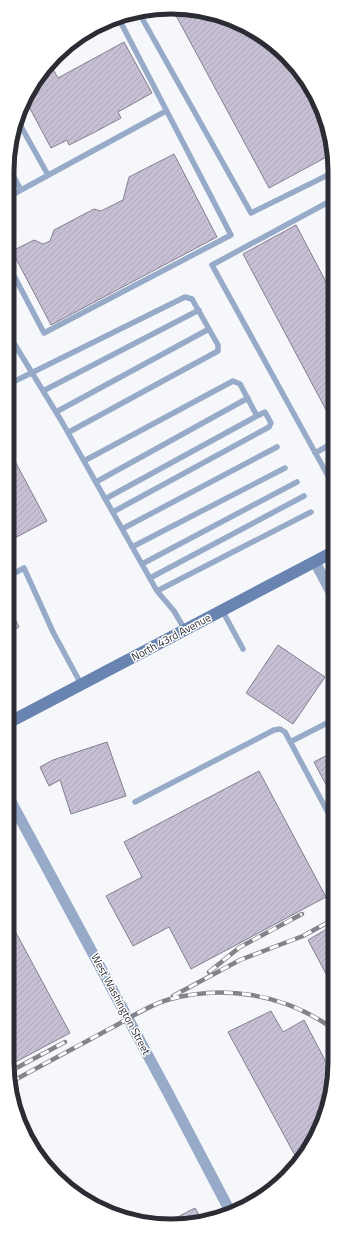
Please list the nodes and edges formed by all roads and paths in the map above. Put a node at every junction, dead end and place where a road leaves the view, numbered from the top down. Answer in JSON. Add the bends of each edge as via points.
{"nodes":[{"id":1,"x":141,"y":17,"type":"edge"},
{"id":2,"x":121,"y":22,"type":"edge"},
{"id":3,"x":166,"y":111,"type":"junction"},
{"id":4,"x":20,"y":126,"type":"edge"},
{"id":5,"x":48,"y":175,"type":"junction"},
{"id":6,"x":328,"y":175,"type":"edge"},
{"id":7,"x":14,"y":177,"type":"edge"},
{"id":8,"x":21,"y":190,"type":"junction"},
{"id":9,"x":14,"y":194,"type":"edge"},
{"id":10,"x":328,"y":202,"type":"edge"},
{"id":11,"x":14,"y":276,"type":"edge"},
{"id":12,"x":199,"y":310,"type":"junction"},
{"id":13,"x":209,"y":329,"type":"junction"},
{"id":14,"x":14,"y":342,"type":"edge"},
{"id":15,"x":32,"y":372,"type":"junction"},
{"id":16,"x":14,"y":381,"type":"edge"},
{"id":17,"x":43,"y":390,"type":"junction"},
{"id":18,"x":248,"y":398,"type":"junction"},
{"id":19,"x":56,"y":412,"type":"junction"},
{"id":20,"x":257,"y":416,"type":"junction"},
{"id":21,"x":69,"y":432,"type":"junction"},
{"id":22,"x":328,"y":446,"type":"edge"},
{"id":23,"x":278,"y":447,"type":"dead end"},
{"id":24,"x":315,"y":453,"type":"junction"},
{"id":25,"x":84,"y":461,"type":"junction"},
{"id":26,"x":285,"y":468,"type":"dead end"},
{"id":27,"x":328,"y":476,"type":"edge"},
{"id":28,"x":96,"y":482,"type":"junction"},
{"id":29,"x":297,"y":482,"type":"dead end"},
{"id":30,"x":304,"y":496,"type":"dead end"},
{"id":31,"x":106,"y":499,"type":"junction"},
{"id":32,"x":113,"y":512,"type":"junction"},
{"id":33,"x":311,"y":512,"type":"dead end"},
{"id":34,"x":122,"y":529,"type":"junction"},
{"id":35,"x":132,"y":547,"type":"junction"},
{"id":36,"x":328,"y":555,"type":"edge"},
{"id":37,"x":314,"y":562,"type":"junction"},
{"id":38,"x":142,"y":564,"type":"junction"},
{"id":39,"x":14,"y":573,"type":"edge"},
{"id":40,"x":150,"y":578,"type":"junction"},
{"id":41,"x":328,"y":587,"type":"edge"},
{"id":42,"x":157,"y":590,"type":"junction"},
{"id":43,"x":222,"y":610,"type":"junction"},
{"id":44,"x":184,"y":630,"type":"junction"},
{"id":45,"x":243,"y":650,"type":"dead end"},
{"id":46,"x":81,"y":684,"type":"junction"},
{"id":47,"x":14,"y":720,"type":"edge"},
{"id":48,"x":328,"y":723,"type":"edge"},
{"id":49,"x":290,"y":742,"type":"junction"},
{"id":50,"x":135,"y":802,"type":"dead end"},
{"id":51,"x":14,"y":807,"type":"edge"},
{"id":52,"x":328,"y":813,"type":"edge"},
{"id":53,"x":228,"y":1208,"type":"edge"}],
"edges":[{"from":1,"to":6,"type":"lane","via":[[251,213]]},
{"from":2,"to":3,"type":"lane"},
{"from":3,"to":5,"type":"lane"},
{"from":3,"to":11,"type":"lane","via":[[230,235],[44,333]]},
{"from":4,"to":5,"type":"lane"},
{"from":5,"to":8,"type":"lane"},
{"from":7,"to":8,"type":"lane"},
{"from":8,"to":9,"type":"lane"},
{"from":10,"to":24,"type":"lane","via":[[212,266]]},
{"from":12,"to":13,"type":"lane"},
{"from":12,"to":15,"type":"lane","via":[[192,299],[185,297]]},
{"from":12,"to":17,"type":"lane"},
{"from":13,"to":19,"type":"lane"},
{"from":13,"to":21,"type":"lane","via":[[219,348],[216,353]]},
{"from":14,"to":15,"type":"lane"},
{"from":15,"to":16,"type":"lane"},
{"from":15,"to":17,"type":"lane"},
{"from":17,"to":19,"type":"lane"},
{"from":18,"to":20,"type":"lane"},
{"from":18,"to":25,"type":"lane","via":[[240,384],[233,381]]},
{"from":18,"to":28,"type":"lane"},
{"from":19,"to":21,"type":"lane"},
{"from":20,"to":31,"type":"lane"},
{"from":20,"to":32,"type":"lane","via":[[265,412],[271,426]]},
{"from":21,"to":25,"type":"lane"},
{"from":22,"to":24,"type":"lane"},
{"from":23,"to":34,"type":"lane"},
{"from":24,"to":27,"type":"lane"},
{"from":25,"to":28,"type":"lane"},
{"from":26,"to":35,"type":"lane"},
{"from":28,"to":31,"type":"lane"},
{"from":29,"to":38,"type":"lane"},
{"from":30,"to":40,"type":"lane"},
{"from":31,"to":32,"type":"lane"},
{"from":32,"to":34,"type":"lane"},
{"from":33,"to":42,"type":"lane"},
{"from":34,"to":35,"type":"lane"},
{"from":35,"to":38,"type":"lane"},
{"from":36,"to":37,"type":"main road","name":"North 43rd Avenue"},
{"from":37,"to":41,"type":"street"},
{"from":37,"to":43,"type":"main road","name":"North 43rd Avenue"},
{"from":38,"to":40,"type":"lane"},
{"from":39,"to":46,"type":"lane","via":[[24,568],[53,632]]},
{"from":40,"to":42,"type":"lane"},
{"from":42,"to":44,"type":"lane","via":[[174,611]]},
{"from":43,"to":44,"type":"main road","name":"North 43rd Avenue"},
{"from":43,"to":45,"type":"lane"},
{"from":44,"to":46,"type":"main road","name":"North 43rd Avenue"},
{"from":46,"to":47,"type":"main road","name":"North 43rd Avenue"},
{"from":48,"to":49,"type":"lane"},
{"from":49,"to":50,"type":"lane","via":[[285,732],[280,729],[274,730]]},
{"from":49,"to":52,"type":"lane"},
{"from":51,"to":53,"type":"street","name":"West Washington Street"}]}
